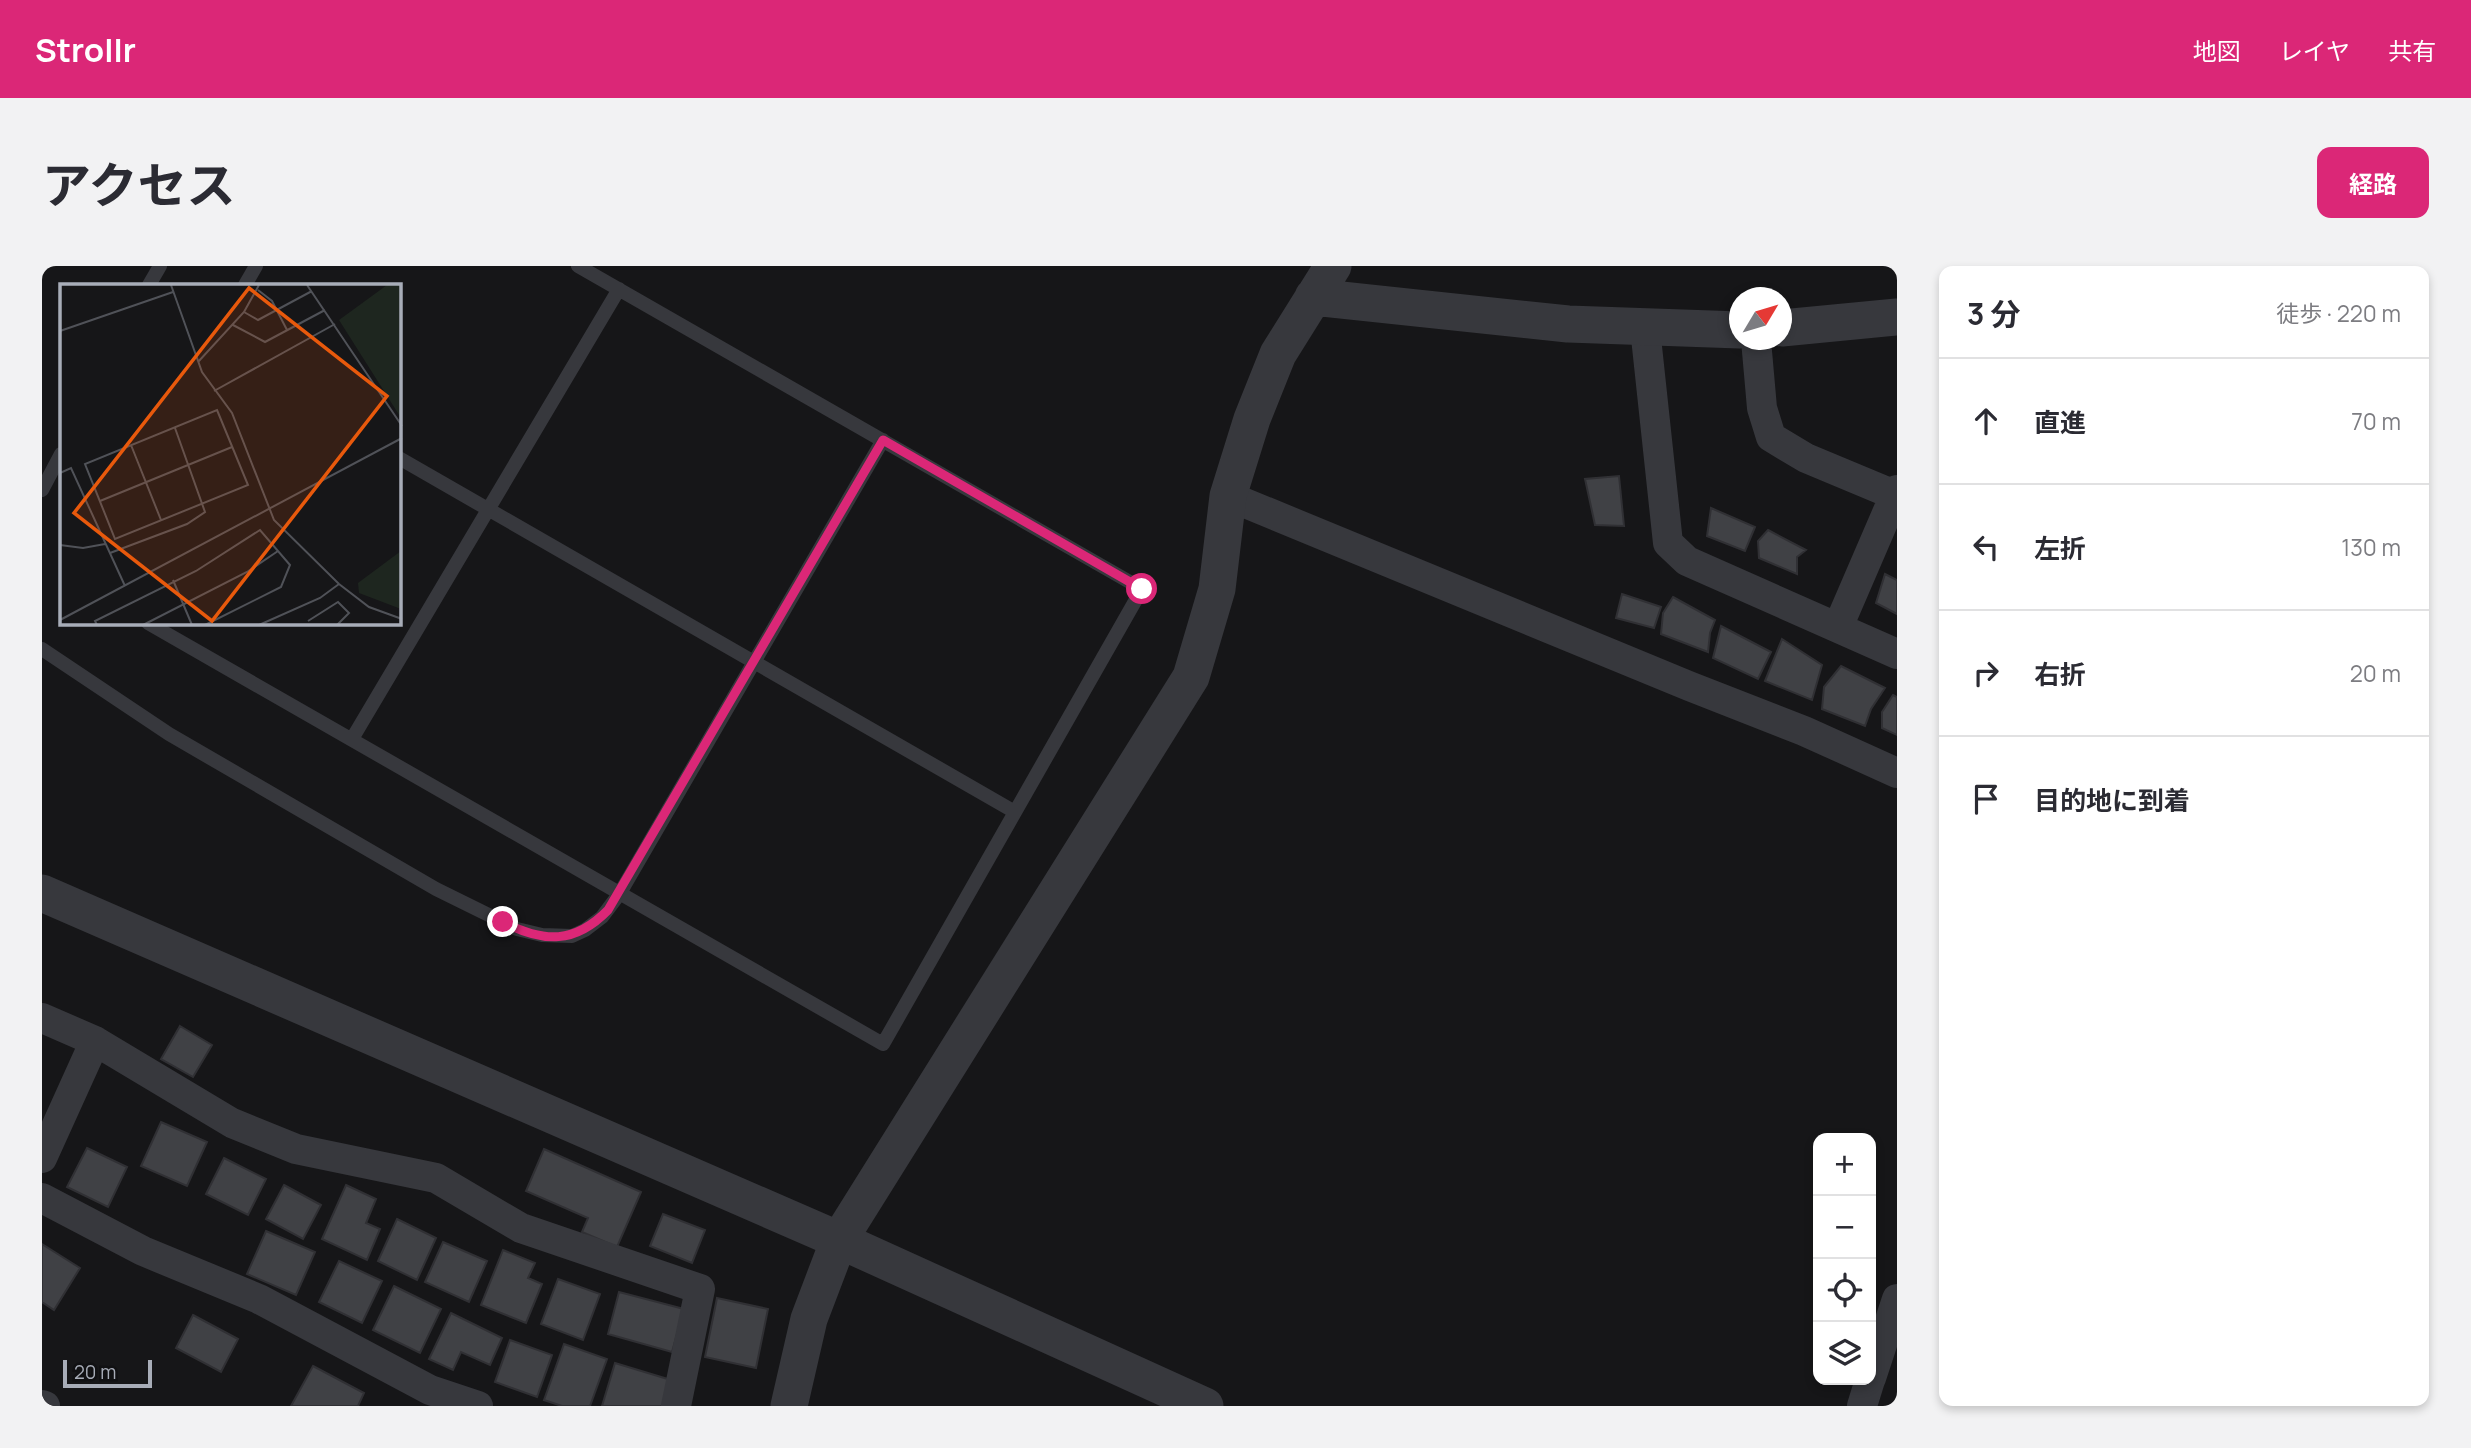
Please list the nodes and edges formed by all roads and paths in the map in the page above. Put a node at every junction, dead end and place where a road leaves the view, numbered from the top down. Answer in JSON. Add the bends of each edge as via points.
{"nodes":[{"id":1,"x":160,"y":266,"type":"edge"},
{"id":2,"x":256,"y":266,"type":"edge"},
{"id":3,"x":579,"y":266,"type":"edge"},
{"id":4,"x":1333,"y":266,"type":"edge"},
{"id":5,"x":150,"y":284,"type":"edge"},
{"id":6,"x":246,"y":284,"type":"edge"},
{"id":7,"x":619,"y":289,"type":"junction"},
{"id":8,"x":1313,"y":297,"type":"junction"},
{"id":9,"x":1897,"y":317,"type":"edge"},
{"id":10,"x":1792,"y":327,"type":"edge"},
{"id":11,"x":1645,"y":328,"type":"junction"},
{"id":12,"x":1729,"y":330,"type":"edge"},
{"id":13,"x":1757,"y":350,"type":"edge"},
{"id":14,"x":883,"y":440,"type":"junction"},
{"id":15,"x":60,"y":456,"type":"edge"},
{"id":16,"x":401,"y":459,"type":"edge"},
{"id":17,"x":42,"y":490,"type":"edge"},
{"id":18,"x":1896,"y":494,"type":"edge"},
{"id":19,"x":1228,"y":496,"type":"junction"},
{"id":20,"x":488,"y":509,"type":"junction"},
{"id":21,"x":152,"y":625,"type":"edge"},
{"id":22,"x":1838,"y":626,"type":"junction"},
{"id":23,"x":42,"y":649,"type":"edge"},
{"id":24,"x":1897,"y":653,"type":"edge"},
{"id":25,"x":754,"y":662,"type":"junction"},
{"id":26,"x":352,"y":739,"type":"junction"},
{"id":27,"x":1897,"y":773,"type":"edge"},
{"id":28,"x":1015,"y":812,"type":"junction"},
{"id":29,"x":42,"y":893,"type":"edge"},
{"id":30,"x":620,"y":893,"type":"junction"},
{"id":31,"x":42,"y":1018,"type":"edge"},
{"id":32,"x":95,"y":1041,"type":"junction"},
{"id":33,"x":42,"y":1158,"type":"edge"},
{"id":34,"x":42,"y":1198,"type":"edge"},
{"id":35,"x":839,"y":1240,"type":"junction"},
{"id":36,"x":1897,"y":1299,"type":"edge"},
{"id":37,"x":1876,"y":1364,"type":"edge"},
{"id":38,"x":1869,"y":1385,"type":"edge"},
{"id":39,"x":478,"y":1406,"type":"edge"},
{"id":40,"x":676,"y":1406,"type":"edge"},
{"id":41,"x":789,"y":1406,"type":"edge"},
{"id":42,"x":1205,"y":1406,"type":"edge"},
{"id":43,"x":1862,"y":1406,"type":"edge"}],
"edges":[{"from":1,"to":5,"type":"lane"},
{"from":2,"to":6,"type":"lane"},
{"from":3,"to":7,"type":"lane"},
{"from":4,"to":8,"type":"street"},
{"from":7,"to":14,"type":"lane"},
{"from":7,"to":20,"type":"lane"},
{"from":8,"to":11,"type":"street"},
{"from":8,"to":19,"type":"street","via":[[1278,354]]},
{"from":9,"to":10,"type":"street"},
{"from":11,"to":12,"type":"street"},
{"from":11,"to":22,"type":"street","via":[[1668,543],[1687,561]]},
{"from":13,"to":18,"type":"street","via":[[1762,408],[1771,437],[1806,458]]},
{"from":14,"to":25,"type":"lane"},
{"from":14,"to":28,"type":"lane","via":[[1142,589]]},
{"from":15,"to":17,"type":"lane"},
{"from":16,"to":20,"type":"lane"},
{"from":18,"to":22,"type":"street"},
{"from":19,"to":27,"type":"street"},
{"from":19,"to":35,"type":"street","via":[[1217,589],[1191,677]]},
{"from":20,"to":25,"type":"lane"},
{"from":20,"to":26,"type":"lane"},
{"from":21,"to":26,"type":"lane"},
{"from":22,"to":24,"type":"street"},
{"from":23,"to":30,"type":"lane","via":[[169,734],[436,890],[517,929],[572,936],[602,917]]},
{"from":25,"to":28,"type":"lane"},
{"from":25,"to":30,"type":"lane"},
{"from":26,"to":30,"type":"lane"},
{"from":28,"to":30,"type":"lane","via":[[883,1044]]},
{"from":29,"to":35,"type":"street"},
{"from":31,"to":32,"type":"street"},
{"from":32,"to":33,"type":"street"},
{"from":32,"to":40,"type":"street","via":[[232,1123],[296,1149],[436,1178],[521,1228],[700,1289]]},
{"from":34,"to":39,"type":"street","via":[[143,1251],[259,1299],[430,1390]]},
{"from":35,"to":41,"type":"street","via":[[809,1319]]},
{"from":35,"to":42,"type":"street"},
{"from":36,"to":37,"type":"street"},
{"from":38,"to":43,"type":"street"}]}
